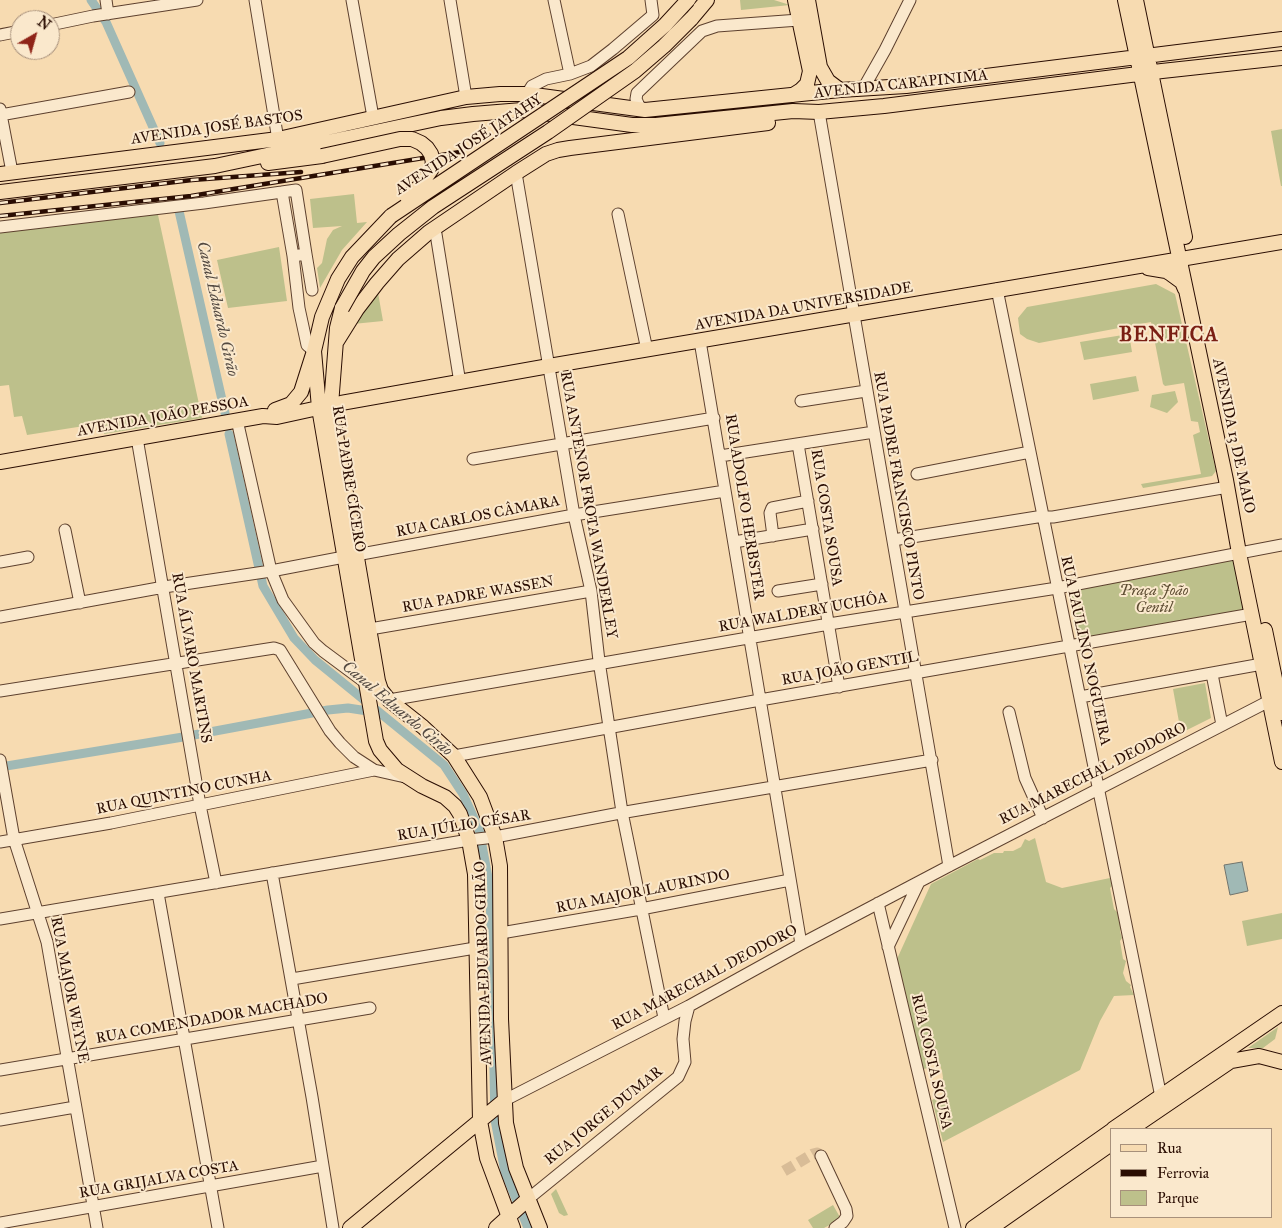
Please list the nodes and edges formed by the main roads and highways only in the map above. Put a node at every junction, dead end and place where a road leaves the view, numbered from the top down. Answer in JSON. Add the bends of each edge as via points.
{"nodes":[{"id":1,"x":688,"y":0,"type":"edge"},
{"id":2,"x":707,"y":0,"type":"edge"},
{"id":3,"x":796,"y":0,"type":"edge"},
{"id":4,"x":1125,"y":0,"type":"edge"},
{"id":5,"x":1136,"y":0,"type":"edge"},
{"id":6,"x":811,"y":1,"type":"edge"},
{"id":7,"x":1282,"y":39,"type":"edge"},
{"id":8,"x":1142,"y":56,"type":"junction"},
{"id":9,"x":1282,"y":58,"type":"edge"},
{"id":10,"x":1145,"y":73,"type":"junction"},
{"id":11,"x":840,"y":90,"type":"junction"},
{"id":12,"x":527,"y":94,"type":"joint"},
{"id":13,"x":793,"y":95,"type":"junction"},
{"id":14,"x":522,"y":110,"type":"joint"},
{"id":15,"x":814,"y":112,"type":"junction"},
{"id":16,"x":280,"y":151,"type":"junction"},
{"id":17,"x":6,"y":173,"type":"edge"},
{"id":18,"x":0,"y":192,"type":"edge"},
{"id":19,"x":391,"y":216,"type":"junction"},
{"id":20,"x":1282,"y":242,"type":"edge"},
{"id":21,"x":1184,"y":258,"type":"junction"},
{"id":22,"x":1139,"y":267,"type":"junction"},
{"id":23,"x":1186,"y":291,"type":"junction"},
{"id":24,"x":336,"y":342,"type":"junction"},
{"id":25,"x":314,"y":351,"type":"junction"},
{"id":26,"x":325,"y":406,"type":"junction"},
{"id":27,"x":263,"y":416,"type":"junction"},
{"id":28,"x":0,"y":462,"type":"edge"},
{"id":29,"x":1244,"y":552,"type":"junction"},
{"id":30,"x":350,"y":556,"type":"junction"},
{"id":31,"x":1277,"y":697,"type":"edge"},
{"id":32,"x":389,"y":700,"type":"joint"},
{"id":33,"x":371,"y":713,"type":"joint"},
{"id":34,"x":1282,"y":713,"type":"edge"},
{"id":35,"x":1282,"y":762,"type":"edge"},
{"id":36,"x":1282,"y":1013,"type":"edge"},
{"id":37,"x":1282,"y":1062,"type":"edge"},
{"id":38,"x":1162,"y":1101,"type":"junction"},
{"id":39,"x":493,"y":1110,"type":"junction"},
{"id":40,"x":1115,"y":1128,"type":"edge"},
{"id":41,"x":1132,"y":1128,"type":"edge"},
{"id":42,"x":1110,"y":1131,"type":"edge"},
{"id":43,"x":1110,"y":1145,"type":"edge"},
{"id":44,"x":518,"y":1212,"type":"edge"},
{"id":45,"x":350,"y":1228,"type":"edge"},
{"id":46,"x":496,"y":1228,"type":"edge"},
{"id":47,"x":540,"y":1228,"type":"edge"},
{"id":48,"x":973,"y":1228,"type":"edge"},
{"id":49,"x":991,"y":1228,"type":"edge"}],
"edges":[{"from":1,"to":19,"type":"main road","name":"AVENIDA JOSÉ JATAHY","bridge":true,"via":[[628,58]]},
{"from":2,"to":24,"type":"main road","bridge":true,"via":[[678,33],[635,71],[433,207],[374,257],[342,308]]},
{"from":3,"to":13,"type":"main road","via":[[810,71],[806,84]]},
{"from":4,"to":8,"type":"main road","name":"AVENIDA 13 DE MAIO"},
{"from":5,"to":8,"type":"main road","name":"AVENIDA 13 DE MAIO"},
{"from":6,"to":11,"type":"main road","via":[[820,67],[828,81]]},
{"from":7,"to":8,"type":"main road","name":"AVENIDA CARAPINIMA"},
{"from":8,"to":10,"type":"main road","name":"AVENIDA 13 DE MAIO"},
{"from":8,"to":11,"type":"main road","name":"AVENIDA CARAPINIMA","via":[[906,86]]},
{"from":9,"to":10,"type":"main road","name":"AVENIDA CARAPINIMA"},
{"from":10,"to":15,"type":"main road","name":"AVENIDA CARAPINIMA"},
{"from":10,"to":21,"type":"main road","name":"AVENIDA 13 DE MAIO"},
{"from":11,"to":13,"type":"main road","name":"AVENIDA CARAPINIMA"},
{"from":12,"to":13,"type":"main road","name":"AVENIDA CARAPINIMA","via":[[645,110]]},
{"from":12,"to":16,"type":"main road","name":"AVENIDA JOSÉ BASTOS","via":[[466,97],[373,117]]},
{"from":14,"to":15,"type":"main road","name":"AVENIDA CARAPINIMA","via":[[632,125]]},
{"from":14,"to":16,"type":"main road","name":"AVENIDA JOSÉ BASTOS","via":[[441,118]]},
{"from":15,"to":24,"type":"main road","via":[[803,118],[546,154],[429,232],[398,259],[357,309]]},
{"from":16,"to":17,"type":"main road","name":"AVENIDA JOSÉ BASTOS"},
{"from":16,"to":18,"type":"main road","name":"AVENIDA JOSÉ BASTOS","via":[[215,166]]},
{"from":16,"to":19,"type":"main road","bridge":true,"via":[[322,156],[412,139],[431,154],[432,170],[419,187],[398,204]]},
{"from":19,"to":25,"type":"main road","name":"AVENIDA JOSÉ JATAHY","via":[[344,268],[328,300]]},
{"from":20,"to":21,"type":"main road","name":"AVENIDA DA UNIVERSIDADE"},
{"from":21,"to":22,"type":"main road","name":"AVENIDA DA UNIVERSIDADE"},
{"from":21,"to":23,"type":"main road","name":"AVENIDA 13 DE MAIO"},
{"from":21,"to":29,"type":"main road","name":"AVENIDA 13 DE MAIO"},
{"from":22,"to":23,"type":"main road","via":[[1166,271],[1182,282]]},
{"from":22,"to":26,"type":"main road","name":"AVENIDA DA UNIVERSIDADE"},
{"from":23,"to":29,"type":"main road","name":"AVENIDA 13 DE MAIO"},
{"from":24,"to":26,"type":"main road","name":"RUA PADRE CÍCERO"},
{"from":25,"to":26,"type":"main road","name":"RUA PADRE CÍCERO"},
{"from":25,"to":27,"type":"main road","name":"AVENIDA JOSÉ JATAHY","via":[[304,388],[296,399],[284,408]]},
{"from":26,"to":27,"type":"main road","name":"AVENIDA JOÃO PESSOA","via":[[277,417]]},
{"from":26,"to":30,"type":"main road","name":"RUA PADRE CÍCERO"},
{"from":27,"to":28,"type":"main road","name":"AVENIDA JOÃO PESSOA"},
{"from":29,"to":31,"type":"main road","name":"AVENIDA 13 DE MAIO"},
{"from":29,"to":31,"type":"main road","name":"AVENIDA 13 DE MAIO","via":[[1262,664]]},
{"from":30,"to":32,"type":"main road","name":"RUA PADRE CÍCERO","via":[[370,629],[378,681]]},
{"from":30,"to":33,"type":"main road","name":"RUA PADRE CÍCERO"},
{"from":31,"to":34,"type":"main road","name":"AVENIDA 13 DE MAIO"},
{"from":31,"to":35,"type":"main road","name":"AVENIDA 13 DE MAIO"},
{"from":32,"to":39,"type":"main road","name":"AVENIDA EDUARDO GIRÃO","via":[[454,756],[480,797],[500,866],[501,1019]]},
{"from":33,"to":39,"type":"main road","name":"AVENIDA EDUARDO GIRÃO","via":[[376,741],[389,762],[451,802],[472,840],[475,948]]},
{"from":36,"to":38,"type":"main road"},
{"from":37,"to":38,"type":"main road","via":[[1258,1056],[1230,1061]]},
{"from":38,"to":40,"type":"main road"},
{"from":38,"to":41,"type":"main road"},
{"from":39,"to":44,"type":"main road","name":"AVENIDA EDUARDO GIRÃO","via":[[506,1123],[516,1168]]},
{"from":39,"to":44,"type":"main road","name":"AVENIDA EDUARDO GIRÃO","via":[[487,1158]]},
{"from":39,"to":45,"type":"main road"},
{"from":42,"to":48,"type":"main road"},
{"from":43,"to":49,"type":"main road"},
{"from":44,"to":46,"type":"main road","name":"RUA JORGE DUMAR"},
{"from":44,"to":47,"type":"main road","name":"AVENIDA EDUARDO GIRÃO"}]}
